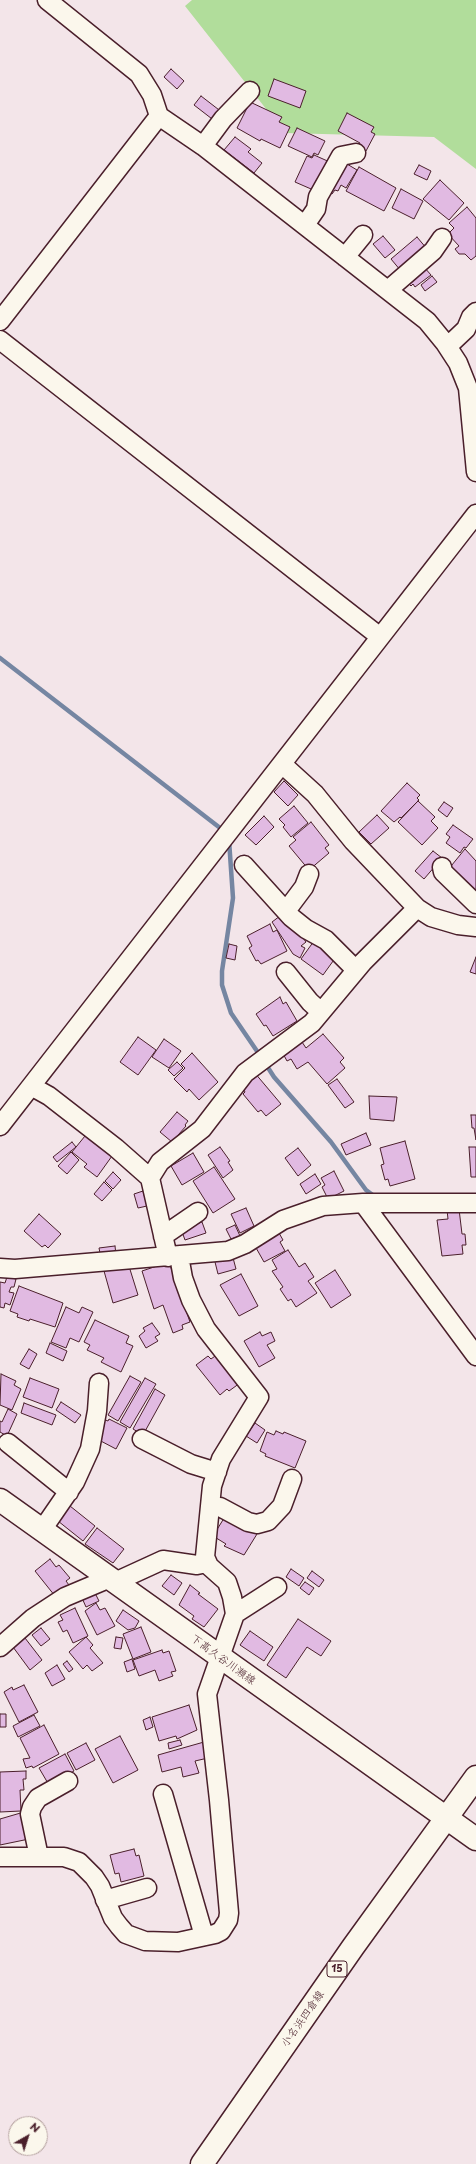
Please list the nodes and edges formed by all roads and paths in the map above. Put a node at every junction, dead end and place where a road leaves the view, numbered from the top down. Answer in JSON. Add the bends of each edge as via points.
{"nodes":[{"id":1,"x":48,"y":0,"type":"edge"},
{"id":2,"x":250,"y":91,"type":"dead end"},
{"id":3,"x":159,"y":116,"type":"junction"},
{"id":4,"x":203,"y":146,"type":"junction"},
{"id":5,"x":356,"y":153,"type":"dead end"},
{"id":6,"x":305,"y":225,"type":"junction"},
{"id":7,"x":363,"y":235,"type":"dead end"},
{"id":8,"x":442,"y":238,"type":"dead end"},
{"id":9,"x":345,"y":257,"type":"junction"},
{"id":10,"x":388,"y":290,"type":"junction"},
{"id":11,"x":476,"y":312,"type":"edge"},
{"id":12,"x":0,"y":321,"type":"edge"},
{"id":13,"x":0,"y":340,"type":"edge"},
{"id":14,"x":448,"y":346,"type":"junction"},
{"id":15,"x":476,"y":472,"type":"edge"},
{"id":16,"x":476,"y":514,"type":"edge"},
{"id":17,"x":380,"y":636,"type":"junction"},
{"id":18,"x":282,"y":764,"type":"junction"},
{"id":19,"x":244,"y":865,"type":"dead end"},
{"id":20,"x":442,"y":867,"type":"dead end"},
{"id":21,"x":309,"y":874,"type":"dead end"},
{"id":22,"x":476,"y":903,"type":"edge"},
{"id":23,"x":416,"y":908,"type":"junction"},
{"id":24,"x":286,"y":911,"type":"junction"},
{"id":25,"x":476,"y":927,"type":"edge"},
{"id":26,"x":356,"y":970,"type":"junction"},
{"id":27,"x":286,"y":972,"type":"dead end"},
{"id":28,"x":321,"y":1012,"type":"junction"},
{"id":29,"x":31,"y":1086,"type":"junction"},
{"id":30,"x":0,"y":1126,"type":"edge"},
{"id":31,"x":150,"y":1178,"type":"junction"},
{"id":32,"x":363,"y":1203,"type":"junction"},
{"id":33,"x":476,"y":1203,"type":"edge"},
{"id":34,"x":198,"y":1212,"type":"dead end"},
{"id":35,"x":163,"y":1236,"type":"junction"},
{"id":36,"x":174,"y":1257,"type":"junction"},
{"id":37,"x":0,"y":1268,"type":"edge"},
{"id":38,"x":476,"y":1356,"type":"edge"},
{"id":39,"x":99,"y":1383,"type":"dead end"},
{"id":40,"x":142,"y":1439,"type":"dead end"},
{"id":41,"x":8,"y":1443,"type":"dead end"},
{"id":42,"x":217,"y":1472,"type":"junction"},
{"id":43,"x":292,"y":1479,"type":"dead end"},
{"id":44,"x":69,"y":1492,"type":"junction"},
{"id":45,"x":0,"y":1500,"type":"edge"},
{"id":46,"x":210,"y":1511,"type":"junction"},
{"id":47,"x":42,"y":1530,"type":"junction"},
{"id":48,"x":208,"y":1563,"type":"junction"},
{"id":49,"x":113,"y":1580,"type":"junction"},
{"id":50,"x":277,"y":1587,"type":"dead end"},
{"id":51,"x":235,"y":1614,"type":"junction"},
{"id":52,"x":0,"y":1647,"type":"edge"},
{"id":53,"x":220,"y":1658,"type":"junction"},
{"id":54,"x":476,"y":1777,"type":"edge"},
{"id":55,"x":68,"y":1781,"type":"dead end"},
{"id":56,"x":163,"y":1794,"type":"dead end"},
{"id":57,"x":447,"y":1818,"type":"junction"},
{"id":58,"x":476,"y":1839,"type":"edge"},
{"id":59,"x":0,"y":1857,"type":"edge"},
{"id":60,"x":39,"y":1857,"type":"junction"},
{"id":61,"x":147,"y":1888,"type":"dead end"},
{"id":62,"x":105,"y":1900,"type":"junction"},
{"id":63,"x":204,"y":1936,"type":"junction"},
{"id":64,"x":202,"y":2164,"type":"edge"}],
"edges":[{"from":1,"to":3,"type":"street","via":[[139,74],[152,95]]},
{"from":2,"to":4,"type":"street","via":[[223,119]]},
{"from":3,"to":4,"type":"street"},
{"from":3,"to":12,"type":"street"},
{"from":4,"to":6,"type":"street"},
{"from":5,"to":6,"type":"street","via":[[341,156],[318,197],[316,209]]},
{"from":6,"to":9,"type":"street"},
{"from":7,"to":9,"type":"street"},
{"from":8,"to":10,"type":"street","via":[[433,251]]},
{"from":9,"to":10,"type":"street"},
{"from":10,"to":14,"type":"street","via":[[427,321]]},
{"from":11,"to":14,"type":"street","via":[[466,329]]},
{"from":13,"to":17,"type":"street"},
{"from":14,"to":15,"type":"street","via":[[468,388]]},
{"from":16,"to":17,"type":"street"},
{"from":17,"to":18,"type":"street"},
{"from":18,"to":23,"type":"street","via":[[311,788],[353,841]]},
{"from":18,"to":29,"type":"street"},
{"from":19,"to":24,"type":"street"},
{"from":20,"to":22,"type":"street","via":[[443,872]]},
{"from":21,"to":24,"type":"street","via":[[304,887]]},
{"from":23,"to":25,"type":"street","via":[[431,917]]},
{"from":23,"to":26,"type":"street"},
{"from":24,"to":26,"type":"street","via":[[306,929],[326,940]]},
{"from":26,"to":28,"type":"street"},
{"from":27,"to":28,"type":"street"},
{"from":28,"to":31,"type":"street","via":[[312,1023],[245,1073],[202,1129],[160,1162]]},
{"from":29,"to":30,"type":"street"},
{"from":29,"to":31,"type":"street","via":[[49,1096]]},
{"from":31,"to":35,"type":"street"},
{"from":32,"to":33,"type":"street"},
{"from":32,"to":36,"type":"street","via":[[323,1206],[283,1220],[245,1244],[228,1251]]},
{"from":32,"to":38,"type":"street"},
{"from":34,"to":35,"type":"street"},
{"from":35,"to":36,"type":"street"},
{"from":36,"to":37,"type":"street"},
{"from":36,"to":42,"type":"street","via":[[206,1329],[259,1397],[221,1458]]},
{"from":39,"to":44,"type":"street","via":[[90,1449]]},
{"from":40,"to":42,"type":"street","via":[[192,1464]]},
{"from":41,"to":44,"type":"street"},
{"from":42,"to":46,"type":"street","via":[[212,1486]]},
{"from":43,"to":46,"type":"street","via":[[282,1506],[268,1521],[257,1524],[248,1522],[220,1507]]},
{"from":44,"to":47,"type":"street"},
{"from":45,"to":47,"type":"main road","name":"下高久谷川瀬線"},
{"from":46,"to":48,"type":"street","via":[[204,1557]]},
{"from":47,"to":49,"type":"main road","name":"下高久谷川瀬線"},
{"from":48,"to":49,"type":"street","via":[[197,1565],[163,1560]]},
{"from":48,"to":51,"type":"street","via":[[227,1582]]},
{"from":49,"to":52,"type":"street","via":[[65,1597],[33,1618]]},
{"from":49,"to":53,"type":"main road","name":"下高久谷川瀬線"},
{"from":50,"to":51,"type":"street"},
{"from":51,"to":53,"type":"street"},
{"from":53,"to":57,"type":"main road","name":"下高久谷川瀬線"},
{"from":53,"to":63,"type":"street","via":[[207,1694],[230,1914],[221,1931]]},
{"from":54,"to":57,"type":"main road","name":"小名浜四倉線","number":"15"},
{"from":55,"to":60,"type":"street","via":[[38,1798],[32,1807],[30,1814]]},
{"from":56,"to":63,"type":"street"},
{"from":57,"to":58,"type":"main road","name":"下高久谷川瀬線"},
{"from":57,"to":64,"type":"main road","name":"小名浜四倉線","number":"15","via":[[353,1947]]},
{"from":59,"to":60,"type":"street"},
{"from":60,"to":62,"type":"street","via":[[64,1857],[79,1862],[94,1877]]},
{"from":61,"to":62,"type":"street"},
{"from":62,"to":63,"type":"street","via":[[113,1918],[126,1934],[145,1941],[178,1942]]}]}
